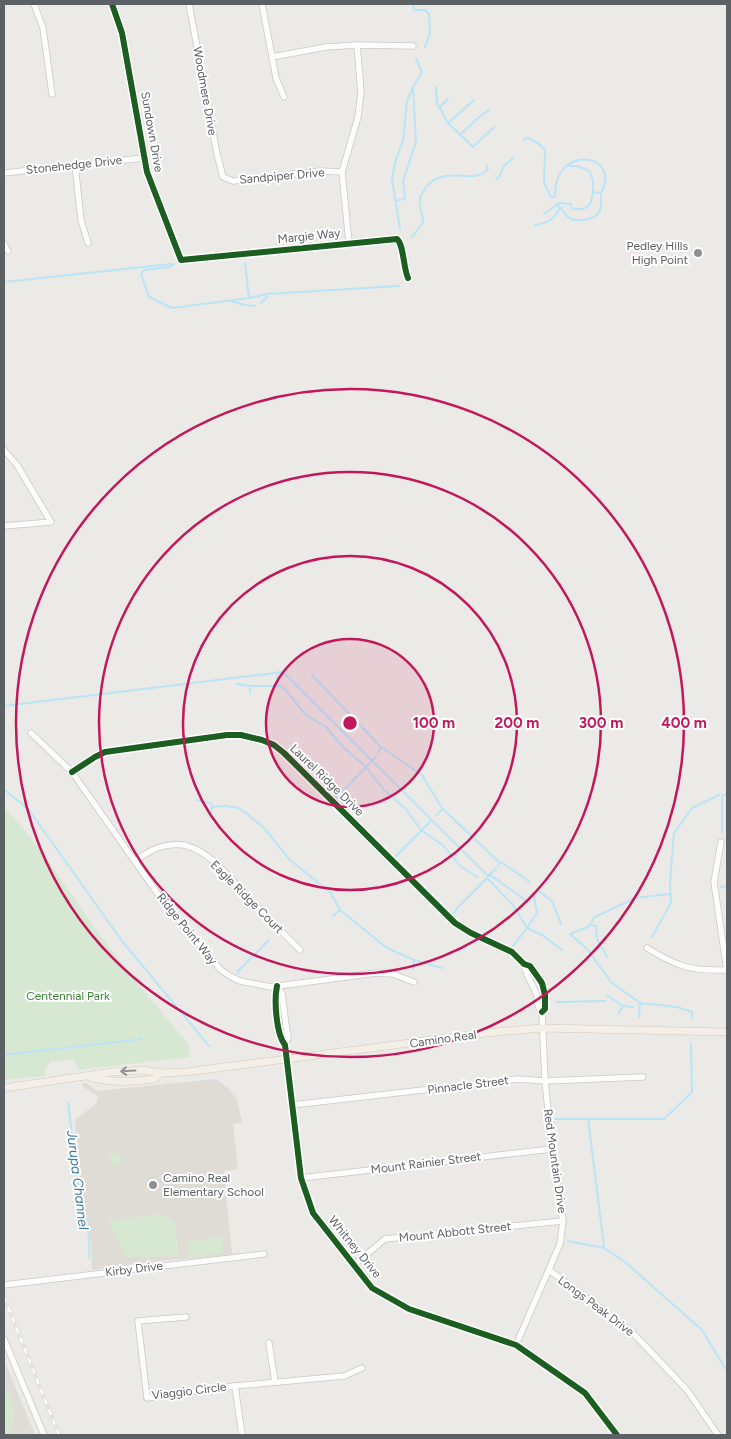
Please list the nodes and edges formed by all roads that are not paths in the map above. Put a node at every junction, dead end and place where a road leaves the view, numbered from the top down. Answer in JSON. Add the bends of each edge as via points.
{"nodes":[{"id":1,"x":34,"y":4,"type":"edge"},
{"id":2,"x":112,"y":4,"type":"edge"},
{"id":3,"x":189,"y":4,"type":"edge"},
{"id":4,"x":262,"y":4,"type":"edge"},
{"id":5,"x":357,"y":45,"type":"junction"},
{"id":6,"x":413,"y":46,"type":"dead end"},
{"id":7,"x":272,"y":57,"type":"junction"},
{"id":8,"x":52,"y":94,"type":"dead end"},
{"id":9,"x":284,"y":97,"type":"dead end"},
{"id":10,"x":144,"y":158,"type":"junction"},
{"id":11,"x":75,"y":165,"type":"junction"},
{"id":12,"x":342,"y":172,"type":"junction"},
{"id":13,"x":4,"y":173,"type":"edge"},
{"id":14,"x":224,"y":177,"type":"joint"},
{"id":15,"x":88,"y":243,"type":"dead end"},
{"id":16,"x":349,"y":243,"type":"junction"},
{"id":17,"x":4,"y":244,"type":"edge"},
{"id":18,"x":8,"y":250,"type":"dead end"},
{"id":19,"x":181,"y":260,"type":"joint"},
{"id":20,"x":408,"y":278,"type":"dead end"},
{"id":21,"x":4,"y":450,"type":"edge"},
{"id":22,"x":4,"y":526,"type":"edge"},
{"id":23,"x":31,"y":733,"type":"dead end"},
{"id":24,"x":72,"y":772,"type":"junction"},
{"id":25,"x":721,"y":842,"type":"dead end"},
{"id":26,"x":135,"y":861,"type":"junction"},
{"id":27,"x":647,"y":948,"type":"dead end"},
{"id":28,"x":300,"y":950,"type":"dead end"},
{"id":29,"x":524,"y":964,"type":"junction"},
{"id":30,"x":727,"y":970,"type":"edge"},
{"id":31,"x":539,"y":978,"type":"junction"},
{"id":32,"x":414,"y":982,"type":"dead end"},
{"id":33,"x":532,"y":983,"type":"junction"},
{"id":34,"x":277,"y":986,"type":"junction"},
{"id":35,"x":542,"y":1012,"type":"junction"},
{"id":36,"x":286,"y":1025,"type":"junction"},
{"id":37,"x":278,"y":1026,"type":"junction"},
{"id":38,"x":542,"y":1028,"type":"junction"},
{"id":39,"x":727,"y":1032,"type":"edge"},
{"id":40,"x":285,"y":1045,"type":"junction"},
{"id":41,"x":287,"y":1060,"type":"junction"},
{"id":42,"x":160,"y":1073,"type":"junction"},
{"id":43,"x":87,"y":1076,"type":"junction"},
{"id":44,"x":643,"y":1076,"type":"dead end"},
{"id":45,"x":545,"y":1080,"type":"junction"},
{"id":46,"x":4,"y":1088,"type":"edge"},
{"id":47,"x":292,"y":1105,"type":"junction"},
{"id":48,"x":552,"y":1149,"type":"junction"},
{"id":49,"x":301,"y":1178,"type":"junction"},
{"id":50,"x":563,"y":1221,"type":"junction"},
{"id":51,"x":264,"y":1254,"type":"dead end"},
{"id":52,"x":355,"y":1264,"type":"junction"},
{"id":53,"x":549,"y":1270,"type":"junction"},
{"id":54,"x":4,"y":1285,"type":"edge"},
{"id":55,"x":186,"y":1317,"type":"dead end"},
{"id":56,"x":4,"y":1339,"type":"edge"},
{"id":57,"x":269,"y":1343,"type":"dead end"},
{"id":58,"x":516,"y":1345,"type":"junction"},
{"id":59,"x":362,"y":1368,"type":"dead end"},
{"id":60,"x":275,"y":1382,"type":"junction"},
{"id":61,"x":234,"y":1386,"type":"junction"},
{"id":62,"x":44,"y":1435,"type":"edge"},
{"id":63,"x":242,"y":1435,"type":"edge"},
{"id":64,"x":617,"y":1435,"type":"edge"},
{"id":65,"x":718,"y":1435,"type":"edge"}],
"edges":[{"from":1,"to":8,"type":"street","via":[[48,51]]},
{"from":2,"to":10,"type":"street","name":"Sundown Drive","via":[[122,33]]},
{"from":3,"to":14,"type":"street","name":"Woodmere Drive"},
{"from":4,"to":7,"type":"street"},
{"from":5,"to":6,"type":"street"},
{"from":5,"to":7,"type":"street"},
{"from":5,"to":12,"type":"street","via":[[361,92],[358,116]]},
{"from":7,"to":9,"type":"street"},
{"from":10,"to":11,"type":"street","name":"Stonehedge Drive"},
{"from":10,"to":19,"type":"street","name":"Sundown Drive","via":[[149,180]]},
{"from":11,"to":13,"type":"street","name":"Stonehedge Drive"},
{"from":11,"to":15,"type":"street","via":[[81,220]]},
{"from":12,"to":14,"type":"street","name":"Sandpiper Drive","via":[[320,171],[232,181]]},
{"from":12,"to":16,"type":"street"},
{"from":16,"to":19,"type":"street","name":"Margie Way"},
{"from":16,"to":20,"type":"street","name":"Margie Way","via":[[397,239],[402,244]]},
{"from":17,"to":18,"type":"street"},
{"from":21,"to":22,"type":"street","via":[[17,465],[50,522]]},
{"from":23,"to":24,"type":"street","name":"Ridge Point Way"},
{"from":24,"to":26,"type":"street","name":"Ridge Point Way"},
{"from":24,"to":29,"type":"street","name":"Laurel Ridge Drive","via":[[95,757],[117,750],[227,735],[241,734],[274,745],[455,923],[512,952]]},
{"from":25,"to":30,"type":"street","via":[[714,882]]},
{"from":26,"to":28,"type":"street","name":"Eagle Ridge Court","via":[[166,845],[196,849],[213,862]]},
{"from":26,"to":34,"type":"street","name":"Ridge Point Way","via":[[167,907],[221,970],[240,981]]},
{"from":27,"to":30,"type":"street","via":[[669,962],[687,968]]},
{"from":29,"to":31,"type":"street","name":"Laurel Ridge Drive","via":[[530,966]]},
{"from":29,"to":33,"type":"street","name":"Laurel Ridge Drive"},
{"from":31,"to":33,"type":"street"},
{"from":31,"to":35,"type":"street","name":"Laurel Ridge Drive","via":[[546,1006]]},
{"from":32,"to":34,"type":"street","name":"Ridge Point Way","via":[[392,974],[376,973]]},
{"from":33,"to":35,"type":"street","name":"Laurel Ridge Drive","via":[[538,1009]]},
{"from":34,"to":36,"type":"street","name":"Whitney Drive","via":[[282,994]]},
{"from":34,"to":37,"type":"street","name":"Whitney Drive"},
{"from":35,"to":38,"type":"street","name":"Laurel Ridge Drive"},
{"from":36,"to":37,"type":"street"},
{"from":36,"to":40,"type":"street","name":"Whitney Drive","via":[[288,1038]]},
{"from":37,"to":40,"type":"street","name":"Whitney Drive","via":[[280,1040]]},
{"from":38,"to":39,"type":"main road","name":"Camino Real"},
{"from":38,"to":41,"type":"main road","name":"Camino Real"},
{"from":38,"to":45,"type":"street","name":"Red Mountain Drive"},
{"from":40,"to":41,"type":"street","name":"Whitney Drive"},
{"from":41,"to":42,"type":"main road","name":"Camino Real"},
{"from":41,"to":47,"type":"street","name":"Whitney Drive"},
{"from":42,"to":43,"type":"main road","name":"Camino Real","one_way":true,"via":[[143,1070]]},
{"from":42,"to":43,"type":"main road","name":"Camino Real","via":[[155,1079],[130,1082]]},
{"from":43,"to":46,"type":"main road","name":"Camino Real"},
{"from":44,"to":45,"type":"street","name":"Pinnacle Street"},
{"from":45,"to":47,"type":"street","name":"Pinnacle Street","via":[[518,1079]]},
{"from":45,"to":48,"type":"street","name":"Red Mountain Drive"},
{"from":47,"to":49,"type":"street","name":"Whitney Drive"},
{"from":48,"to":49,"type":"street","name":"Mount Rainier Street"},
{"from":48,"to":50,"type":"street","name":"Red Mountain Drive"},
{"from":49,"to":52,"type":"street","name":"Whitney Drive","via":[[313,1213]]},
{"from":50,"to":52,"type":"street","name":"Mount Abbott Street","via":[[385,1240]]},
{"from":50,"to":53,"type":"street","name":"Red Mountain Drive","via":[[560,1244]]},
{"from":51,"to":54,"type":"street","name":"Kirby Drive"},
{"from":52,"to":58,"type":"street","name":"Whitney Drive","via":[[372,1288],[409,1309]]},
{"from":53,"to":58,"type":"street","name":"Red Mountain Drive"},
{"from":53,"to":65,"type":"street","name":"Longs Peak Drive","via":[[632,1332],[687,1390]]},
{"from":55,"to":61,"type":"street","name":"Viaggio Circle","via":[[138,1321],[147,1398]]},
{"from":56,"to":62,"type":"street"},
{"from":57,"to":60,"type":"street"},
{"from":58,"to":64,"type":"street","name":"Whitney Drive","via":[[585,1393]]},
{"from":59,"to":60,"type":"street","via":[[344,1376]]},
{"from":60,"to":61,"type":"street"},
{"from":61,"to":63,"type":"street"}]}
